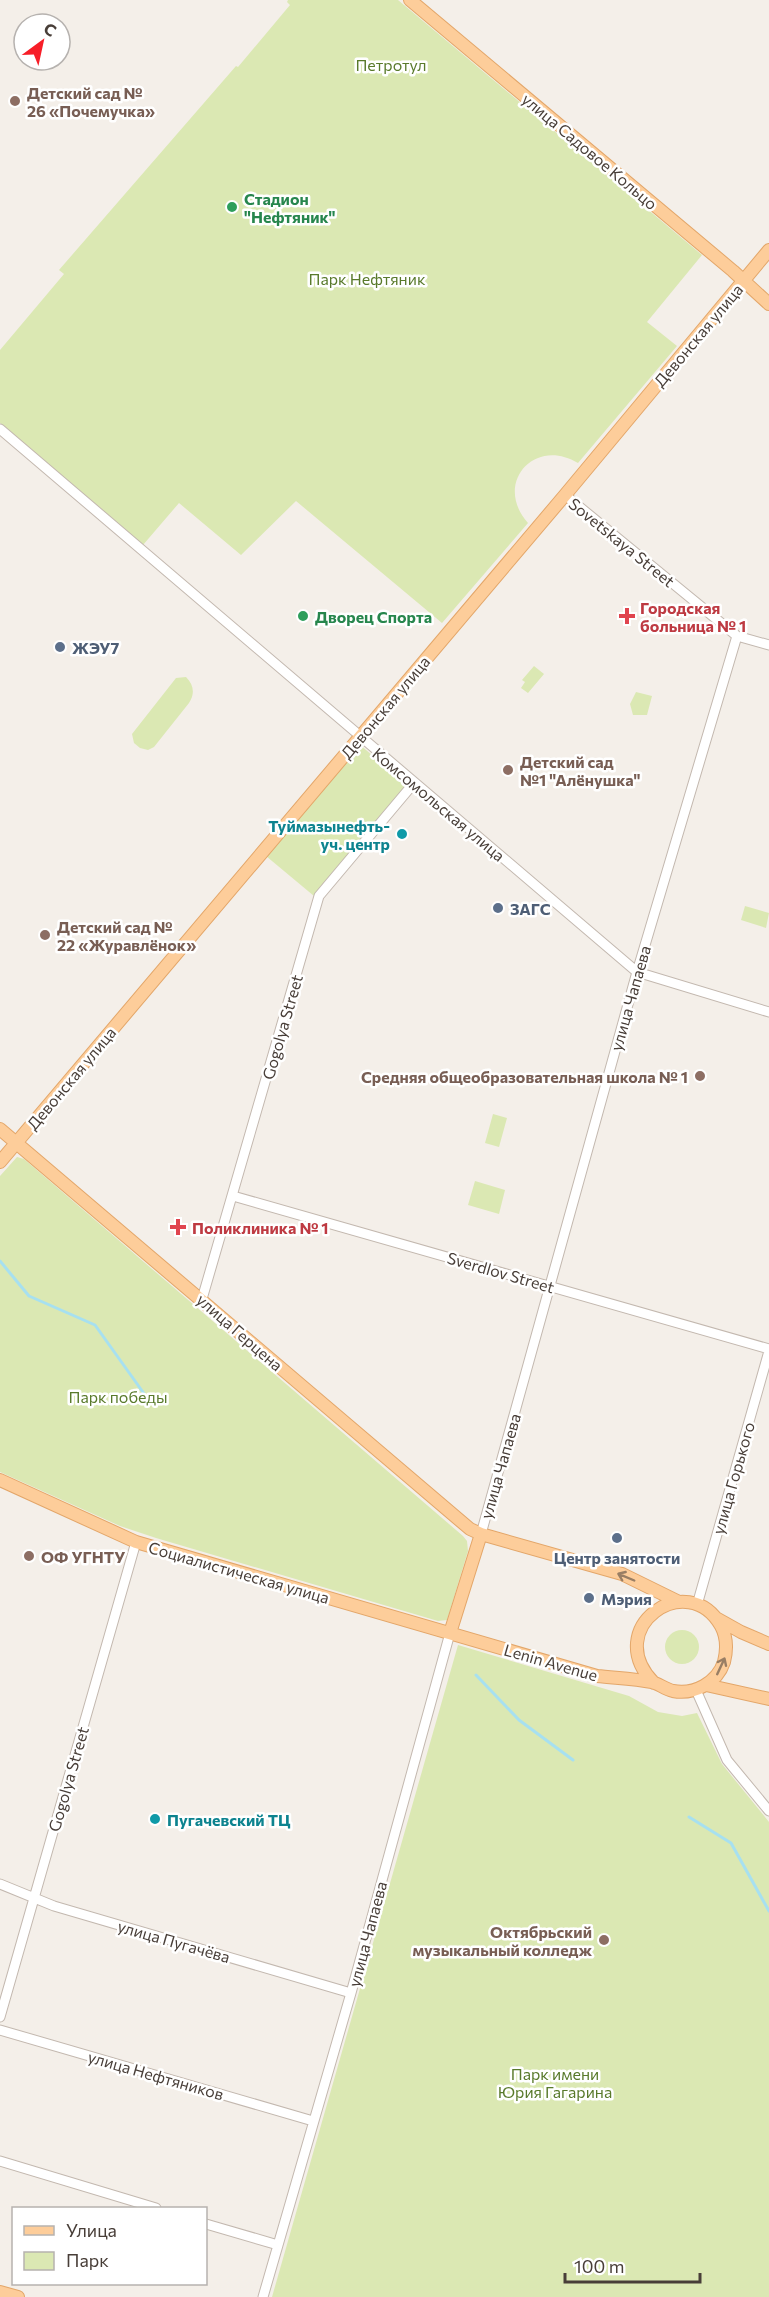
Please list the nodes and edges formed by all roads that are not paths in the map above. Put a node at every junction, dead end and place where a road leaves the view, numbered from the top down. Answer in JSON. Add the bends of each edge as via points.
{"nodes":[{"id":1,"x":410,"y":0,"type":"edge"},
{"id":2,"x":769,"y":250,"type":"edge"},
{"id":3,"x":744,"y":281,"type":"junction"},
{"id":4,"x":769,"y":304,"type":"edge"},
{"id":5,"x":0,"y":429,"type":"edge"},
{"id":6,"x":565,"y":495,"type":"junction"},
{"id":7,"x":737,"y":636,"type":"junction"},
{"id":8,"x":769,"y":645,"type":"edge"},
{"id":9,"x":360,"y":736,"type":"junction"},
{"id":10,"x":414,"y":783,"type":"junction"},
{"id":11,"x":637,"y":972,"type":"junction"},
{"id":12,"x":769,"y":1012,"type":"edge"},
{"id":13,"x":0,"y":1129,"type":"edge"},
{"id":14,"x":16,"y":1143,"type":"junction"},
{"id":15,"x":0,"y":1162,"type":"edge"},
{"id":16,"x":233,"y":1196,"type":"junction"},
{"id":17,"x":551,"y":1286,"type":"junction"},
{"id":18,"x":202,"y":1299,"type":"junction"},
{"id":19,"x":769,"y":1350,"type":"edge"},
{"id":20,"x":0,"y":1480,"type":"edge"},
{"id":21,"x":481,"y":1534,"type":"junction"},
{"id":22,"x":136,"y":1542,"type":"junction"},
{"id":23,"x":679,"y":1602,"type":"junction"},
{"id":24,"x":697,"y":1605,"type":"junction"},
{"id":25,"x":716,"y":1618,"type":"junction"},
{"id":26,"x":450,"y":1633,"type":"junction"},
{"id":27,"x":769,"y":1644,"type":"edge"},
{"id":28,"x":654,"y":1683,"type":"junction"},
{"id":29,"x":701,"y":1687,"type":"junction"},
{"id":30,"x":769,"y":1699,"type":"edge"},
{"id":31,"x":769,"y":1811,"type":"edge"},
{"id":32,"x":0,"y":1884,"type":"edge"},
{"id":33,"x":34,"y":1898,"type":"junction"},
{"id":34,"x":351,"y":1993,"type":"junction"},
{"id":35,"x":0,"y":2017,"type":"edge"},
{"id":36,"x":0,"y":2030,"type":"edge"},
{"id":37,"x":313,"y":2121,"type":"junction"},
{"id":38,"x":0,"y":2161,"type":"edge"},
{"id":39,"x":153,"y":2207,"type":"edge"},
{"id":40,"x":207,"y":2223,"type":"edge"},
{"id":41,"x":278,"y":2246,"type":"junction"},
{"id":42,"x":0,"y":2292,"type":"edge"},
{"id":43,"x":18,"y":2297,"type":"edge"},
{"id":44,"x":263,"y":2297,"type":"edge"}],
"edges":[{"from":1,"to":3,"type":"main road","name":"улица Садовое Кольцо"},
{"from":2,"to":3,"type":"main road","name":"Девонская улица"},
{"from":3,"to":4,"type":"main road","name":"улица Садовое Кольцо"},
{"from":3,"to":6,"type":"main road","name":"Девонская улица"},
{"from":5,"to":9,"type":"street","name":"Комсомольская улица"},
{"from":6,"to":7,"type":"street","name":"Sovetskaya Street"},
{"from":6,"to":9,"type":"main road","name":"Девонская улица"},
{"from":7,"to":8,"type":"street","name":"Sovetskaya Street"},
{"from":7,"to":11,"type":"street","name":"улица Чапаева"},
{"from":9,"to":10,"type":"street","name":"Комсомольская улица"},
{"from":9,"to":14,"type":"main road","name":"Девонская улица"},
{"from":10,"to":11,"type":"street","name":"Комсомольская улица"},
{"from":10,"to":16,"type":"street","name":"Gogolya Street","via":[[319,896]]},
{"from":11,"to":12,"type":"street","name":"Комсомольская улица"},
{"from":11,"to":17,"type":"street","name":"улица Чапаева"},
{"from":13,"to":14,"type":"main road","name":"улица Герцена"},
{"from":14,"to":15,"type":"main road","name":"Девонская улица"},
{"from":14,"to":18,"type":"main road","name":"улица Герцена"},
{"from":16,"to":17,"type":"street","name":"Sverdlov Street"},
{"from":16,"to":18,"type":"street","name":"Gogolya Street"},
{"from":17,"to":19,"type":"street","name":"Sverdlov Street"},
{"from":17,"to":21,"type":"street","name":"улица Чапаева"},
{"from":18,"to":21,"type":"main road","name":"улица Герцена","via":[[470,1529]]},
{"from":19,"to":24,"type":"street","name":"улица Горького"},
{"from":20,"to":22,"type":"main road","name":"Социалистическая улица"},
{"from":23,"to":21,"type":"main road","one_way":true,"via":[[622,1574]]},
{"from":21,"to":26,"type":"main road","name":"улица Чапаева"},
{"from":22,"to":26,"type":"main road","name":"Социалистическая улица"},
{"from":22,"to":33,"type":"street","name":"Gogolya Street"},
{"from":23,"to":24,"type":"main road"},
{"from":23,"to":28,"type":"main road","via":[[656,1610],[640,1628],[637,1652]]},
{"from":24,"to":25,"type":"main road"},
{"from":25,"to":27,"type":"main road"},
{"from":29,"to":25,"type":"main road","one_way":true,"via":[[715,1677],[726,1654],[723,1629]]},
{"from":26,"to":28,"type":"main road","name":"Lenin Avenue","via":[[597,1676]]},
{"from":26,"to":34,"type":"street","name":"улица Чапаева"},
{"from":28,"to":29,"type":"main road","via":[[672,1691]]},
{"from":29,"to":30,"type":"main road"},
{"from":29,"to":31,"type":"street","via":[[727,1760]]},
{"from":32,"to":33,"type":"street","name":"улица Пугачёва"},
{"from":33,"to":34,"type":"street","name":"улица Пугачёва"},
{"from":33,"to":35,"type":"street","name":"Gogolya Street"},
{"from":34,"to":37,"type":"street","name":"улица Чапаева"},
{"from":36,"to":37,"type":"street","name":"улица Нефтяников"},
{"from":37,"to":41,"type":"street","name":"улица Чапаева"},
{"from":38,"to":39,"type":"street"},
{"from":40,"to":41,"type":"street"},
{"from":41,"to":44,"type":"street","name":"улица Чапаева"},
{"from":42,"to":43,"type":"main road"}]}
